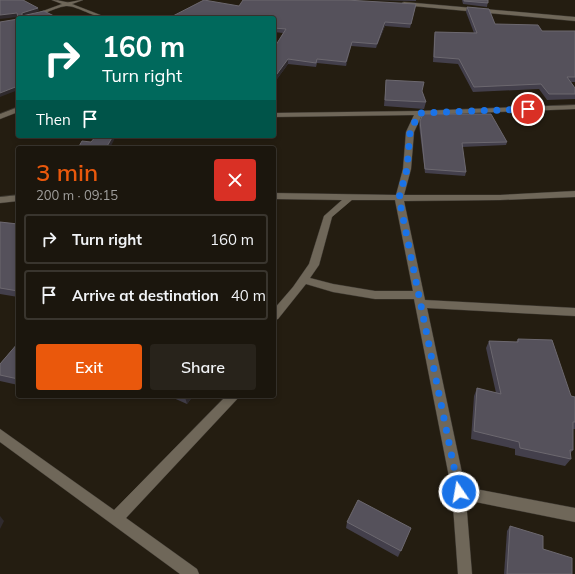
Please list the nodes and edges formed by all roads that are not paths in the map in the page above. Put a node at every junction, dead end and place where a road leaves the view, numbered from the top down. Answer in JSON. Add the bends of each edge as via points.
{"nodes":[{"id":1,"x":55,"y":0,"type":"edge"},
{"id":2,"x":80,"y":0,"type":"edge"},
{"id":3,"x":397,"y":4,"type":"edge"},
{"id":4,"x":66,"y":5,"type":"junction"},
{"id":5,"x":33,"y":16,"type":"edge"},
{"id":6,"x":99,"y":16,"type":"edge"},
{"id":7,"x":575,"y":20,"type":"edge"},
{"id":8,"x":575,"y":107,"type":"edge"},
{"id":9,"x":16,"y":110,"type":"edge"},
{"id":10,"x":419,"y":113,"type":"junction"},
{"id":11,"x":276,"y":115,"type":"edge"},
{"id":12,"x":0,"y":118,"type":"edge"},
{"id":13,"x":575,"y":194,"type":"edge"},
{"id":14,"x":276,"y":196,"type":"edge"},
{"id":15,"x":16,"y":198,"type":"edge"},
{"id":16,"x":350,"y":198,"type":"junction"},
{"id":17,"x":399,"y":198,"type":"junction"},
{"id":18,"x":0,"y":200,"type":"edge"},
{"id":19,"x":303,"y":280,"type":"junction"},
{"id":20,"x":419,"y":300,"type":"junction"},
{"id":21,"x":575,"y":312,"type":"edge"},
{"id":22,"x":276,"y":314,"type":"edge"},
{"id":23,"x":232,"y":398,"type":"edge"},
{"id":24,"x":0,"y":435,"type":"edge"},
{"id":25,"x":459,"y":492,"type":"junction"},
{"id":26,"x":575,"y":515,"type":"edge"},
{"id":27,"x":115,"y":519,"type":"junction"},
{"id":28,"x":192,"y":574,"type":"edge"},
{"id":29,"x":465,"y":574,"type":"edge"}],
"edges":[{"from":1,"to":4,"type":"street"},
{"from":2,"to":4,"type":"street"},
{"from":3,"to":7,"type":"street","via":[[509,12]]},
{"from":4,"to":5,"type":"street"},
{"from":4,"to":6,"type":"street"},
{"from":8,"to":10,"type":"street"},
{"from":9,"to":12,"type":"street"},
{"from":10,"to":11,"type":"street"},
{"from":10,"to":17,"type":"street","via":[[410,132],[407,169]]},
{"from":13,"to":17,"type":"street"},
{"from":14,"to":16,"type":"street"},
{"from":15,"to":18,"type":"street"},
{"from":16,"to":17,"type":"street"},
{"from":16,"to":19,"type":"street","via":[[328,216],[314,265]]},
{"from":17,"to":20,"type":"street"},
{"from":19,"to":20,"type":"street","via":[[333,288]]},
{"from":19,"to":22,"type":"street"},
{"from":20,"to":21,"type":"street"},
{"from":20,"to":25,"type":"street"},
{"from":23,"to":27,"type":"street"},
{"from":24,"to":27,"type":"street"},
{"from":25,"to":26,"type":"street"},
{"from":25,"to":29,"type":"street"},
{"from":27,"to":28,"type":"street"}]}
